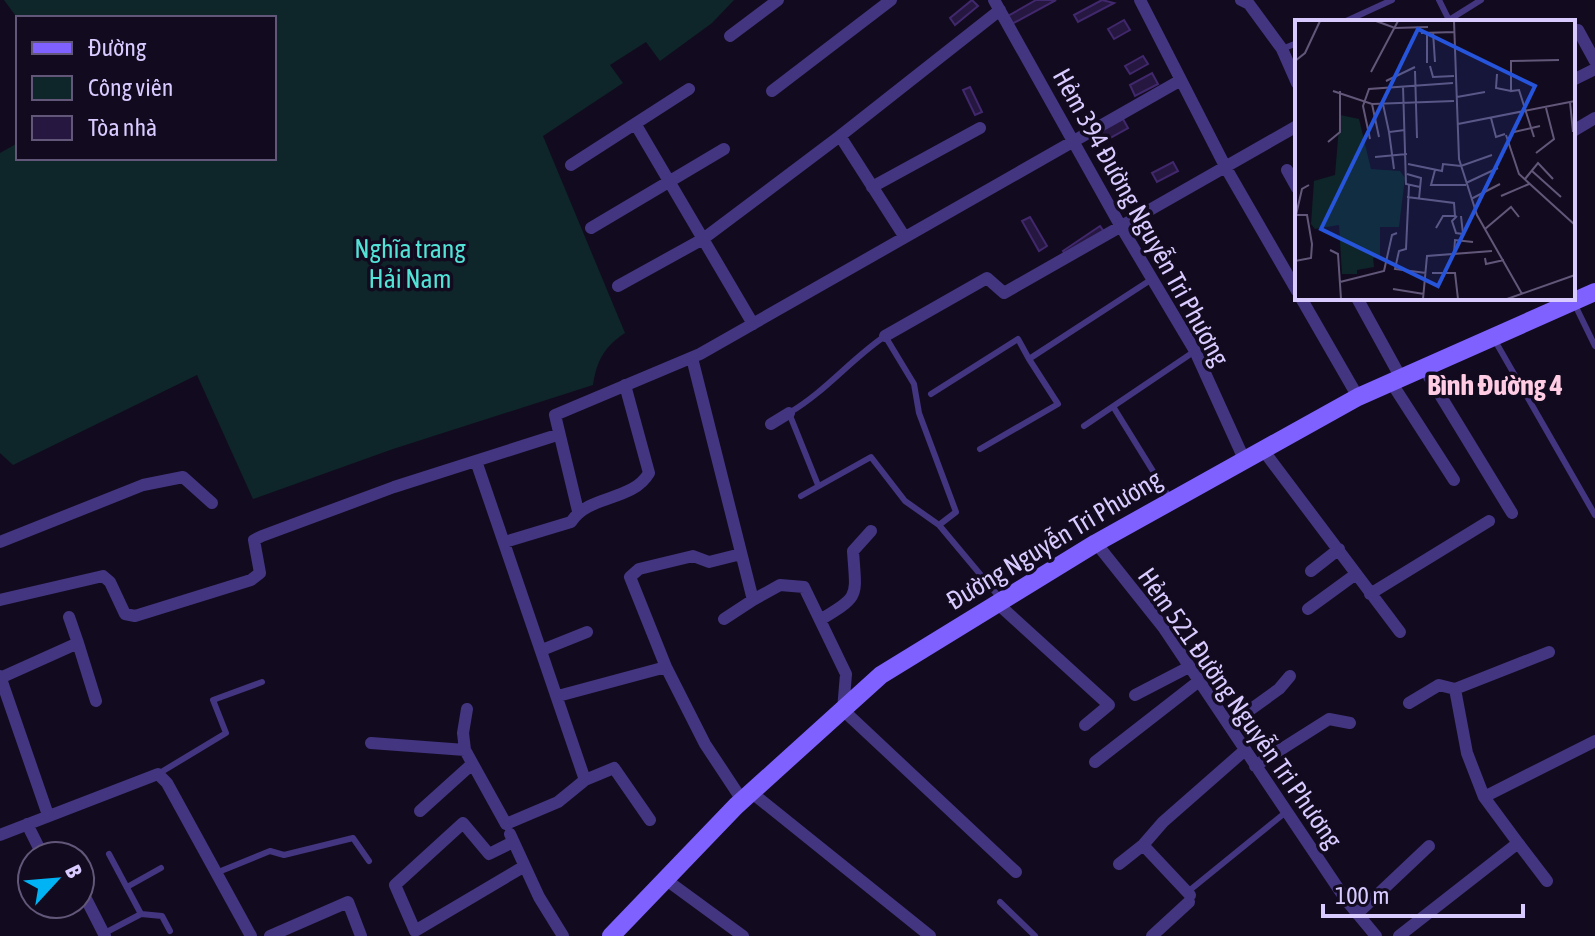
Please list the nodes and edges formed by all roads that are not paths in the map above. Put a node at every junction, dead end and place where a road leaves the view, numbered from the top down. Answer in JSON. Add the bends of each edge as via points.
{"nodes":[{"id":1,"x":778,"y":0,"type":"edge"},
{"id":2,"x":891,"y":0,"type":"edge"},
{"id":3,"x":1140,"y":0,"type":"edge"},
{"id":4,"x":1241,"y":0,"type":"edge"},
{"id":5,"x":1392,"y":0,"type":"edge"},
{"id":6,"x":1439,"y":0,"type":"edge"},
{"id":7,"x":1481,"y":0,"type":"edge"},
{"id":8,"x":997,"y":5,"type":"edge"},
{"id":9,"x":1348,"y":20,"type":"edge"},
{"id":10,"x":1449,"y":20,"type":"edge"},
{"id":11,"x":1451,"y":20,"type":"edge"},
{"id":12,"x":1578,"y":30,"type":"dead end"},
{"id":13,"x":730,"y":36,"type":"dead end"},
{"id":14,"x":1295,"y":44,"type":"edge"},
{"id":15,"x":1282,"y":49,"type":"junction"},
{"id":16,"x":1595,"y":61,"type":"edge"},
{"id":17,"x":1595,"y":69,"type":"edge"},
{"id":18,"x":1295,"y":78,"type":"edge"},
{"id":19,"x":1575,"y":79,"type":"edge"},
{"id":20,"x":1181,"y":80,"type":"junction"},
{"id":21,"x":689,"y":89,"type":"dead end"},
{"id":22,"x":772,"y":91,"type":"dead end"},
{"id":23,"x":1595,"y":118,"type":"edge"},
{"id":24,"x":636,"y":125,"type":"junction"},
{"id":25,"x":1295,"y":127,"type":"edge"},
{"id":26,"x":980,"y":128,"type":"dead end"},
{"id":27,"x":1575,"y":130,"type":"edge"},
{"id":28,"x":840,"y":136,"type":"junction"},
{"id":29,"x":1072,"y":139,"type":"junction"},
{"id":30,"x":724,"y":149,"type":"dead end"},
{"id":31,"x":571,"y":165,"type":"dead end"},
{"id":32,"x":1226,"y":168,"type":"junction"},
{"id":33,"x":1287,"y":170,"type":"dead end"},
{"id":34,"x":669,"y":182,"type":"junction"},
{"id":35,"x":1295,"y":184,"type":"edge"},
{"id":36,"x":872,"y":187,"type":"junction"},
{"id":37,"x":1120,"y":225,"type":"junction"},
{"id":38,"x":591,"y":228,"type":"dead end"},
{"id":39,"x":904,"y":236,"type":"junction"},
{"id":40,"x":703,"y":239,"type":"junction"},
{"id":41,"x":1152,"y":279,"type":"junction"},
{"id":42,"x":618,"y":286,"type":"dead end"},
{"id":43,"x":1295,"y":288,"type":"edge"},
{"id":44,"x":1595,"y":292,"type":"edge"},
{"id":45,"x":1302,"y":300,"type":"edge"},
{"id":46,"x":1358,"y":300,"type":"edge"},
{"id":47,"x":1573,"y":302,"type":"junction"},
{"id":48,"x":753,"y":324,"type":"junction"},
{"id":49,"x":885,"y":336,"type":"junction"},
{"id":50,"x":1494,"y":339,"type":"junction"},
{"id":51,"x":1595,"y":346,"type":"edge"},
{"id":52,"x":1195,"y":351,"type":"junction"},
{"id":53,"x":692,"y":358,"type":"junction"},
{"id":54,"x":1029,"y":359,"type":"junction"},
{"id":55,"x":1423,"y":367,"type":"junction"},
{"id":56,"x":1396,"y":380,"type":"junction"},
{"id":57,"x":625,"y":385,"type":"junction"},
{"id":58,"x":931,"y":394,"type":"dead end"},
{"id":59,"x":1358,"y":397,"type":"junction"},
{"id":60,"x":1114,"y":408,"type":"junction"},
{"id":61,"x":789,"y":413,"type":"junction"},
{"id":62,"x":771,"y":424,"type":"dead end"},
{"id":63,"x":1084,"y":426,"type":"dead end"},
{"id":64,"x":557,"y":435,"type":"junction"},
{"id":65,"x":980,"y":449,"type":"dead end"},
{"id":66,"x":1263,"y":450,"type":"junction"},
{"id":67,"x":1244,"y":459,"type":"junction"},
{"id":68,"x":476,"y":461,"type":"junction"},
{"id":69,"x":1454,"y":480,"type":"dead end"},
{"id":70,"x":818,"y":485,"type":"junction"},
{"id":71,"x":801,"y":496,"type":"dead end"},
{"id":72,"x":1171,"y":501,"type":"junction"},
{"id":73,"x":212,"y":503,"type":"dead end"},
{"id":74,"x":578,"y":511,"type":"junction"},
{"id":75,"x":1512,"y":513,"type":"dead end"},
{"id":76,"x":1595,"y":515,"type":"edge"},
{"id":77,"x":1489,"y":521,"type":"dead end"},
{"id":78,"x":939,"y":525,"type":"junction"},
{"id":79,"x":871,"y":531,"type":"dead end"},
{"id":80,"x":0,"y":542,"type":"edge"},
{"id":81,"x":505,"y":542,"type":"junction"},
{"id":82,"x":1096,"y":543,"type":"junction"},
{"id":83,"x":1339,"y":549,"type":"junction"},
{"id":84,"x":741,"y":554,"type":"junction"},
{"id":85,"x":1311,"y":571,"type":"dead end"},
{"id":86,"x":1356,"y":574,"type":"junction"},
{"id":87,"x":1370,"y":594,"type":"junction"},
{"id":88,"x":0,"y":600,"type":"edge"},
{"id":89,"x":753,"y":600,"type":"junction"},
{"id":90,"x":1000,"y":602,"type":"junction"},
{"id":91,"x":1308,"y":609,"type":"dead end"},
{"id":92,"x":69,"y":617,"type":"dead end"},
{"id":93,"x":724,"y":619,"type":"dead end"},
{"id":94,"x":820,"y":620,"type":"junction"},
{"id":95,"x":587,"y":632,"type":"dead end"},
{"id":96,"x":1400,"y":632,"type":"dead end"},
{"id":97,"x":78,"y":643,"type":"junction"},
{"id":98,"x":542,"y":650,"type":"junction"},
{"id":99,"x":1549,"y":652,"type":"dead end"},
{"id":100,"x":666,"y":667,"type":"junction"},
{"id":101,"x":1189,"y":667,"type":"junction"},
{"id":102,"x":1290,"y":676,"type":"dead end"},
{"id":103,"x":0,"y":677,"type":"edge"},
{"id":104,"x":1199,"y":681,"type":"junction"},
{"id":105,"x":262,"y":682,"type":"dead end"},
{"id":106,"x":1455,"y":689,"type":"junction"},
{"id":107,"x":1135,"y":695,"type":"dead end"},
{"id":108,"x":558,"y":696,"type":"junction"},
{"id":109,"x":96,"y":701,"type":"dead end"},
{"id":110,"x":1409,"y":703,"type":"dead end"},
{"id":111,"x":467,"y":709,"type":"dead end"},
{"id":112,"x":843,"y":710,"type":"junction"},
{"id":113,"x":1350,"y":723,"type":"dead end"},
{"id":114,"x":1085,"y":725,"type":"dead end"},
{"id":115,"x":1229,"y":725,"type":"junction"},
{"id":116,"x":1595,"y":741,"type":"edge"},
{"id":117,"x":371,"y":743,"type":"dead end"},
{"id":118,"x":465,"y":750,"type":"junction"},
{"id":119,"x":1245,"y":750,"type":"junction"},
{"id":120,"x":1095,"y":762,"type":"dead end"},
{"id":121,"x":471,"y":765,"type":"junction"},
{"id":122,"x":1255,"y":766,"type":"junction"},
{"id":123,"x":158,"y":774,"type":"junction"},
{"id":124,"x":585,"y":780,"type":"junction"},
{"id":125,"x":746,"y":796,"type":"junction"},
{"id":126,"x":1484,"y":797,"type":"junction"},
{"id":127,"x":420,"y":811,"type":"dead end"},
{"id":128,"x":1286,"y":812,"type":"junction"},
{"id":129,"x":48,"y":815,"type":"junction"},
{"id":130,"x":650,"y":820,"type":"dead end"},
{"id":131,"x":27,"y":824,"type":"junction"},
{"id":132,"x":506,"y":824,"type":"junction"},
{"id":133,"x":0,"y":835,"type":"edge"},
{"id":134,"x":35,"y":840,"type":"edge"},
{"id":135,"x":513,"y":842,"type":"junction"},
{"id":136,"x":1518,"y":843,"type":"junction"},
{"id":137,"x":1143,"y":845,"type":"junction"},
{"id":138,"x":1429,"y":846,"type":"dead end"},
{"id":139,"x":109,"y":854,"type":"dead end"},
{"id":140,"x":369,"y":861,"type":"dead end"},
{"id":141,"x":1119,"y":864,"type":"dead end"},
{"id":142,"x":523,"y":867,"type":"junction"},
{"id":143,"x":161,"y":868,"type":"dead end"},
{"id":144,"x":1016,"y":872,"type":"dead end"},
{"id":145,"x":216,"y":873,"type":"junction"},
{"id":146,"x":665,"y":879,"type":"junction"},
{"id":147,"x":1547,"y":881,"type":"dead end"},
{"id":148,"x":127,"y":887,"type":"junction"},
{"id":149,"x":1190,"y":898,"type":"junction"},
{"id":150,"x":1000,"y":902,"type":"dead end"},
{"id":151,"x":141,"y":914,"type":"junction"},
{"id":152,"x":1357,"y":914,"type":"junction"},
{"id":153,"x":170,"y":931,"type":"dead end"},
{"id":154,"x":104,"y":935,"type":"edge"},
{"id":155,"x":251,"y":936,"type":"edge"},
{"id":156,"x":270,"y":936,"type":"edge"},
{"id":157,"x":361,"y":936,"type":"edge"},
{"id":158,"x":563,"y":936,"type":"edge"},
{"id":159,"x":611,"y":936,"type":"edge"},
{"id":160,"x":743,"y":936,"type":"edge"},
{"id":161,"x":930,"y":936,"type":"edge"},
{"id":162,"x":1035,"y":936,"type":"edge"},
{"id":163,"x":1152,"y":936,"type":"edge"},
{"id":164,"x":1376,"y":936,"type":"edge"},
{"id":165,"x":1399,"y":936,"type":"edge"}],
"edges":[{"from":1,"to":13,"type":"street"},
{"from":2,"to":22,"type":"street"},
{"from":3,"to":20,"type":"street"},
{"from":4,"to":15,"type":"street"},
{"from":5,"to":9,"type":"lane"},
{"from":6,"to":10,"type":"lane"},
{"from":7,"to":11,"type":"lane"},
{"from":8,"to":28,"type":"street"},
{"from":8,"to":29,"type":"street","name":"Hẻm 394 Đường Nguyễn Tri Phương"},
{"from":12,"to":16,"type":"street"},
{"from":14,"to":15,"type":"lane"},
{"from":15,"to":18,"type":"street"},
{"from":17,"to":19,"type":"street"},
{"from":20,"to":29,"type":"street"},
{"from":20,"to":32,"type":"street"},
{"from":21,"to":24,"type":"street"},
{"from":23,"to":27,"type":"street"},
{"from":24,"to":31,"type":"street"},
{"from":24,"to":34,"type":"street"},
{"from":25,"to":32,"type":"street"},
{"from":26,"to":36,"type":"street"},
{"from":28,"to":36,"type":"street"},
{"from":28,"to":40,"type":"street"},
{"from":29,"to":37,"type":"street","name":"Hẻm 394 Đường Nguyễn Tri Phương"},
{"from":29,"to":39,"type":"street"},
{"from":30,"to":34,"type":"street"},
{"from":32,"to":37,"type":"street"},
{"from":32,"to":43,"type":"street"},
{"from":33,"to":35,"type":"street"},
{"from":34,"to":38,"type":"street"},
{"from":34,"to":40,"type":"street"},
{"from":36,"to":39,"type":"street"},
{"from":37,"to":41,"type":"street","name":"Hẻm 394 Đường Nguyễn Tri Phương"},
{"from":37,"to":49,"type":"street","via":[[1004,293],[987,278]]},
{"from":39,"to":48,"type":"street"},
{"from":40,"to":42,"type":"street"},
{"from":40,"to":48,"type":"street"},
{"from":41,"to":52,"type":"street","name":"Hẻm 394 Đường Nguyễn Tri Phương"},
{"from":41,"to":54,"type":"lane"},
{"from":44,"to":47,"type":"main road","name":"Đường Nguyễn Tri Phương"},
{"from":45,"to":59,"type":"street"},
{"from":46,"to":56,"type":"street"},
{"from":47,"to":50,"type":"main road","name":"Đường Nguyễn Tri Phương"},
{"from":47,"to":51,"type":"lane"},
{"from":48,"to":53,"type":"street"},
{"from":49,"to":61,"type":"lane","via":[[856,356],[821,394]]},
{"from":49,"to":78,"type":"lane","via":[[914,384],[919,413],[956,512]]},
{"from":50,"to":55,"type":"main road","name":"Đường Nguyễn Tri Phương"},
{"from":50,"to":76,"type":"lane"},
{"from":52,"to":60,"type":"lane"},
{"from":52,"to":67,"type":"street","name":"Hẻm 394 Đường Nguyễn Tri Phương"},
{"from":53,"to":57,"type":"street"},
{"from":53,"to":84,"type":"street"},
{"from":54,"to":58,"type":"lane","via":[[1018,339]]},
{"from":54,"to":65,"type":"lane","via":[[1058,404]]},
{"from":55,"to":56,"type":"main road","name":"Đường Nguyễn Tri Phương"},
{"from":55,"to":75,"type":"street"},
{"from":56,"to":59,"type":"main road","name":"Đường Nguyễn Tri Phương"},
{"from":56,"to":69,"type":"street"},
{"from":57,"to":64,"type":"street","via":[[555,415]]},
{"from":57,"to":74,"type":"street","via":[[649,473],[641,486]]},
{"from":59,"to":66,"type":"main road","name":"Đường Nguyễn Tri Phương"},
{"from":60,"to":63,"type":"lane"},
{"from":60,"to":72,"type":"lane"},
{"from":61,"to":62,"type":"street"},
{"from":61,"to":70,"type":"lane"},
{"from":64,"to":68,"type":"street"},
{"from":64,"to":74,"type":"street"},
{"from":66,"to":67,"type":"main road","name":"Đường Nguyễn Tri Phương"},
{"from":66,"to":83,"type":"street"},
{"from":67,"to":72,"type":"main road","name":"Đường Nguyễn Tri Phương"},
{"from":68,"to":81,"type":"street"},
{"from":68,"to":88,"type":"street","via":[[262,536],[254,540],[260,573],[251,580],[135,616],[125,614],[103,576]]},
{"from":70,"to":71,"type":"lane"},
{"from":70,"to":78,"type":"lane","via":[[871,457],[905,501]]},
{"from":72,"to":82,"type":"main road","name":"Đường Nguyễn Tri Phương"},
{"from":73,"to":80,"type":"street","via":[[183,477],[156,482]]},
{"from":74,"to":81,"type":"street","via":[[571,522]]},
{"from":77,"to":87,"type":"street"},
{"from":78,"to":90,"type":"lane"},
{"from":79,"to":94,"type":"street","via":[[853,551],[851,601]]},
{"from":81,"to":98,"type":"street"},
{"from":82,"to":90,"type":"main road","name":"Đường Nguyễn Tri Phương"},
{"from":82,"to":101,"type":"street","name":"Hẻm 521 Đường Nguyễn Tri Phương"},
{"from":83,"to":85,"type":"street"},
{"from":83,"to":86,"type":"street"},
{"from":84,"to":89,"type":"street"},
{"from":84,"to":100,"type":"street","via":[[709,562],[693,556],[633,572],[631,582]]},
{"from":86,"to":87,"type":"street"},
{"from":86,"to":91,"type":"street"},
{"from":87,"to":96,"type":"street"},
{"from":89,"to":93,"type":"street"},
{"from":89,"to":94,"type":"street","via":[[780,585],[804,587]]},
{"from":90,"to":112,"type":"main road","name":"Đường Nguyễn Tri Phương","via":[[881,675]]},
{"from":90,"to":114,"type":"street","via":[[1109,705]]},
{"from":92,"to":97,"type":"street"},
{"from":94,"to":112,"type":"street","via":[[846,674]]},
{"from":95,"to":98,"type":"street"},
{"from":97,"to":103,"type":"street"},
{"from":97,"to":109,"type":"street"},
{"from":98,"to":108,"type":"street"},
{"from":99,"to":106,"type":"street"},
{"from":100,"to":108,"type":"street"},
{"from":100,"to":125,"type":"street","via":[[705,744]]},
{"from":101,"to":104,"type":"street","name":"Hẻm 521 Đường Nguyễn Tri Phương"},
{"from":101,"to":107,"type":"street"},
{"from":102,"to":115,"type":"street"},
{"from":103,"to":129,"type":"street"},
{"from":104,"to":115,"type":"street","name":"Hẻm 521 Đường Nguyễn Tri Phương"},
{"from":104,"to":120,"type":"street"},
{"from":105,"to":123,"type":"lane","via":[[213,700],[226,733]]},
{"from":106,"to":110,"type":"street","via":[[1439,685]]},
{"from":106,"to":126,"type":"street","via":[[1467,753]]},
{"from":108,"to":124,"type":"street"},
{"from":111,"to":118,"type":"street"},
{"from":112,"to":125,"type":"main road","name":"Đường Nguyễn Tri Phương"},
{"from":112,"to":144,"type":"street"},
{"from":113,"to":122,"type":"street","via":[[1329,719]]},
{"from":115,"to":119,"type":"street","name":"Hẻm 521 Đường Nguyễn Tri Phương"},
{"from":116,"to":126,"type":"street"},
{"from":117,"to":118,"type":"street"},
{"from":118,"to":121,"type":"street"},
{"from":119,"to":122,"type":"street","name":"Hẻm 521 Đường Nguyễn Tri Phương"},
{"from":119,"to":137,"type":"street"},
{"from":121,"to":127,"type":"street"},
{"from":121,"to":132,"type":"street"},
{"from":122,"to":128,"type":"street","name":"Hẻm 521 Đường Nguyễn Tri Phương"},
{"from":123,"to":129,"type":"street"},
{"from":123,"to":145,"type":"street"},
{"from":124,"to":130,"type":"street","via":[[614,768]]},
{"from":124,"to":132,"type":"street","via":[[558,802]]},
{"from":125,"to":146,"type":"main road","name":"Đường Nguyễn Tri Phương"},
{"from":125,"to":161,"type":"street"},
{"from":126,"to":136,"type":"street"},
{"from":128,"to":149,"type":"lane","via":[[1190,890]]},
{"from":128,"to":152,"type":"street","name":"Hẻm 521 Đường Nguyễn Tri Phương"},
{"from":129,"to":131,"type":"street"},
{"from":131,"to":133,"type":"street"},
{"from":131,"to":134,"type":"street"},
{"from":132,"to":135,"type":"street"},
{"from":135,"to":142,"type":"street"},
{"from":135,"to":142,"type":"street","via":[[489,854],[460,819],[395,885],[415,931]]},
{"from":136,"to":147,"type":"street"},
{"from":136,"to":165,"type":"street"},
{"from":137,"to":141,"type":"street"},
{"from":137,"to":149,"type":"street"},
{"from":138,"to":152,"type":"street"},
{"from":139,"to":148,"type":"lane"},
{"from":140,"to":145,"type":"lane","via":[[353,838],[284,855],[270,851]]},
{"from":142,"to":158,"type":"street"},
{"from":143,"to":148,"type":"lane"},
{"from":145,"to":155,"type":"street"},
{"from":146,"to":159,"type":"main road","name":"Đường Nguyễn Tri Phương"},
{"from":146,"to":160,"type":"street"},
{"from":148,"to":151,"type":"lane"},
{"from":149,"to":163,"type":"street"},
{"from":150,"to":162,"type":"lane"},
{"from":151,"to":153,"type":"lane","via":[[162,916]]},
{"from":151,"to":154,"type":"lane"},
{"from":152,"to":164,"type":"street","name":"Hẻm 521 Đường Nguyễn Tri Phương"},
{"from":156,"to":157,"type":"street","via":[[348,902]]}]}
